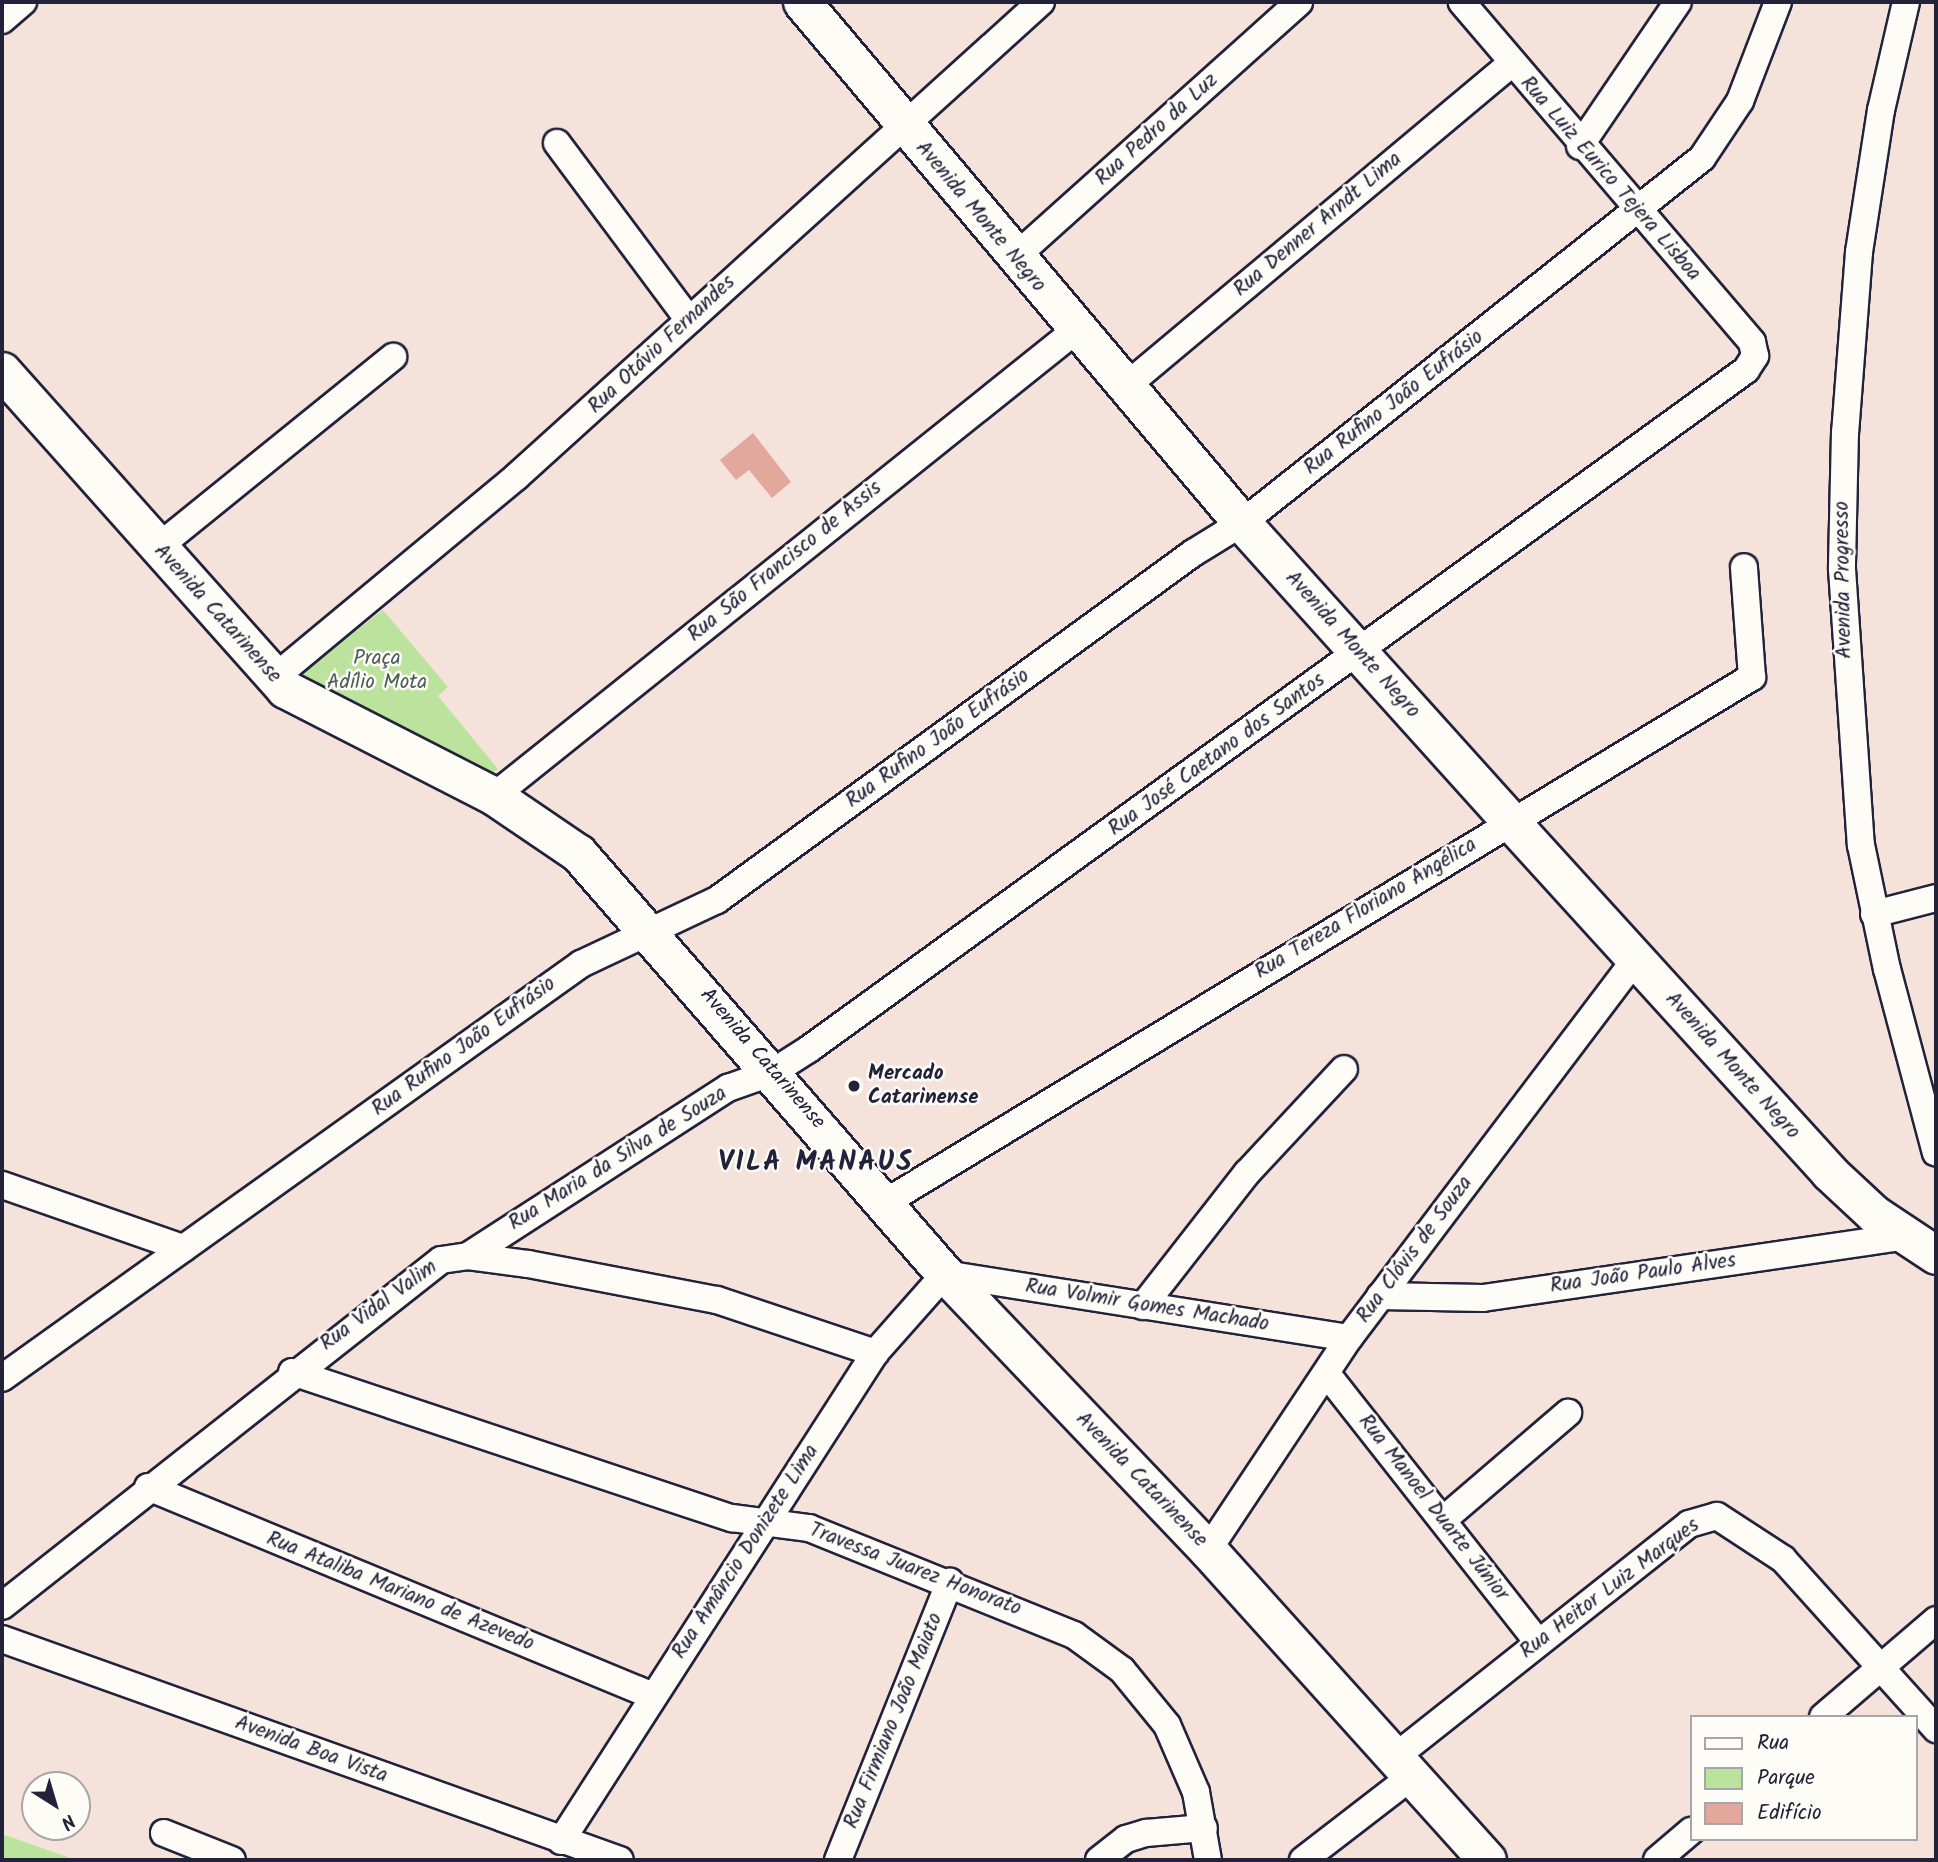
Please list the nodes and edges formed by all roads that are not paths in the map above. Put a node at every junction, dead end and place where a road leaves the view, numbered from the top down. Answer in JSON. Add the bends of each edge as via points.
{"nodes":[{"id":1,"x":23,"y":2,"type":"edge"},
{"id":2,"x":802,"y":2,"type":"edge"},
{"id":3,"x":1041,"y":2,"type":"edge"},
{"id":4,"x":1299,"y":2,"type":"edge"},
{"id":5,"x":1462,"y":2,"type":"edge"},
{"id":6,"x":1678,"y":2,"type":"edge"},
{"id":7,"x":1906,"y":2,"type":"edge"},
{"id":8,"x":1774,"y":4,"type":"edge"},
{"id":9,"x":2,"y":20,"type":"edge"},
{"id":10,"x":1511,"y":63,"type":"junction"},
{"id":11,"x":902,"y":125,"type":"junction"},
{"id":12,"x":557,"y":143,"type":"dead end"},
{"id":13,"x":1580,"y":146,"type":"junction"},
{"id":14,"x":1636,"y":211,"type":"junction"},
{"id":15,"x":1014,"y":257,"type":"junction"},
{"id":16,"x":690,"y":320,"type":"junction"},
{"id":17,"x":1076,"y":330,"type":"junction"},
{"id":18,"x":393,"y":356,"type":"dead end"},
{"id":19,"x":1755,"y":356,"type":"joint"},
{"id":20,"x":2,"y":372,"type":"edge"},
{"id":21,"x":1125,"y":387,"type":"junction"},
{"id":22,"x":1242,"y":523,"type":"junction"},
{"id":23,"x":157,"y":548,"type":"junction"},
{"id":24,"x":1744,"y":567,"type":"dead end"},
{"id":25,"x":1359,"y":652,"type":"junction"},
{"id":26,"x":274,"y":678,"type":"junction"},
{"id":27,"x":494,"y":796,"type":"junction"},
{"id":28,"x":1510,"y":821,"type":"junction"},
{"id":29,"x":1936,"y":898,"type":"edge"},
{"id":30,"x":1874,"y":914,"type":"junction"},
{"id":31,"x":647,"y":930,"type":"junction"},
{"id":32,"x":1636,"y":959,"type":"junction"},
{"id":33,"x":1344,"y":1069,"type":"dead end"},
{"id":34,"x":773,"y":1072,"type":"junction"},
{"id":35,"x":1936,"y":1153,"type":"edge"},
{"id":36,"x":2,"y":1185,"type":"edge"},
{"id":37,"x":886,"y":1202,"type":"junction"},
{"id":38,"x":1906,"y":1236,"type":"junction"},
{"id":39,"x":183,"y":1248,"type":"junction"},
{"id":40,"x":1936,"y":1255,"type":"edge"},
{"id":41,"x":468,"y":1256,"type":"junction"},
{"id":42,"x":945,"y":1274,"type":"junction"},
{"id":43,"x":1380,"y":1296,"type":"junction"},
{"id":44,"x":1143,"y":1306,"type":"junction"},
{"id":45,"x":1349,"y":1338,"type":"junction"},
{"id":46,"x":876,"y":1353,"type":"junction"},
{"id":47,"x":292,"y":1372,"type":"junction"},
{"id":48,"x":1327,"y":1374,"type":"junction"},
{"id":49,"x":2,"y":1378,"type":"edge"},
{"id":50,"x":1568,"y":1413,"type":"dead end"},
{"id":51,"x":148,"y":1487,"type":"junction"},
{"id":52,"x":1443,"y":1520,"type":"junction"},
{"id":53,"x":766,"y":1522,"type":"junction"},
{"id":54,"x":1208,"y":1550,"type":"junction"},
{"id":55,"x":950,"y":1582,"type":"junction"},
{"id":56,"x":2,"y":1606,"type":"edge"},
{"id":57,"x":1936,"y":1619,"type":"edge"},
{"id":58,"x":2,"y":1639,"type":"edge"},
{"id":59,"x":1539,"y":1643,"type":"junction"},
{"id":60,"x":1881,"y":1667,"type":"junction"},
{"id":61,"x":653,"y":1696,"type":"junction"},
{"id":62,"x":1825,"y":1715,"type":"edge"},
{"id":63,"x":1936,"y":1729,"type":"edge"},
{"id":64,"x":1404,"y":1766,"type":"junction"},
{"id":65,"x":1204,"y":1828,"type":"junction"},
{"id":66,"x":164,"y":1833,"type":"dead end"},
{"id":67,"x":1689,"y":1833,"type":"edge"},
{"id":68,"x":561,"y":1841,"type":"junction"},
{"id":69,"x":232,"y":1860,"type":"edge"},
{"id":70,"x":620,"y":1860,"type":"edge"},
{"id":71,"x":838,"y":1860,"type":"edge"},
{"id":72,"x":1099,"y":1860,"type":"edge"},
{"id":73,"x":1208,"y":1860,"type":"edge"},
{"id":74,"x":1303,"y":1860,"type":"edge"},
{"id":75,"x":1486,"y":1860,"type":"edge"},
{"id":76,"x":1657,"y":1860,"type":"edge"}],
"edges":[{"from":1,"to":9,"type":"street"},
{"from":2,"to":11,"type":"street","name":"Avenida Monte Negro"},
{"from":3,"to":11,"type":"street","name":"Rua Otávio Fernandes"},
{"from":4,"to":15,"type":"street","name":"Rua Pedro da Luz"},
{"from":5,"to":10,"type":"street","name":"Rua Luiz Eurico Tejera Lisboa"},
{"from":6,"to":13,"type":"street"},
{"from":7,"to":30,"type":"street","name":"Avenida Progresso","via":[[1881,110],[1859,252],[1842,480],[1851,761]]},
{"from":8,"to":14,"type":"street","name":"Rua Rufino João Eufrásio","via":[[1740,101],[1715,143]]},
{"from":10,"to":13,"type":"street","name":"Rua Luiz Eurico Tejera Lisboa"},
{"from":10,"to":21,"type":"street","name":"Rua Denner Arndt Lima"},
{"from":11,"to":15,"type":"street","name":"Avenida Monte Negro"},
{"from":11,"to":16,"type":"street","name":"Rua Otávio Fernandes"},
{"from":12,"to":16,"type":"street"},
{"from":13,"to":14,"type":"street","name":"Rua Luiz Eurico Tejera Lisboa"},
{"from":14,"to":19,"type":"street","name":"Rua Luiz Eurico Tejera Lisboa","via":[[1752,342]]},
{"from":14,"to":22,"type":"street","name":"Rua Rufino João Eufrásio"},
{"from":15,"to":17,"type":"street","name":"Avenida Monte Negro"},
{"from":16,"to":26,"type":"street","name":"Rua Otávio Fernandes","via":[[485,503]]},
{"from":17,"to":21,"type":"street","name":"Avenida Monte Negro"},
{"from":17,"to":27,"type":"street","name":"Rua São Francisco de Assis"},
{"from":18,"to":23,"type":"street"},
{"from":19,"to":25,"type":"street","name":"Rua José Caetano dos Santos","via":[[1746,370]]},
{"from":20,"to":23,"type":"street","name":"Avenida Catarinense"},
{"from":21,"to":22,"type":"street","name":"Avenida Monte Negro"},
{"from":22,"to":25,"type":"street","name":"Avenida Monte Negro"},
{"from":22,"to":31,"type":"street","name":"Rua Rufino João Eufrásio","via":[[1193,553],[717,900]]},
{"from":23,"to":26,"type":"street","name":"Avenida Catarinense"},
{"from":24,"to":28,"type":"street","name":"Rua Tereza Floriano Angélica","via":[[1752,677]]},
{"from":25,"to":28,"type":"street","name":"Avenida Monte Negro"},
{"from":25,"to":34,"type":"street","name":"Rua José Caetano dos Santos"},
{"from":26,"to":27,"type":"street","name":"Avenida Catarinense","via":[[309,704]]},
{"from":27,"to":31,"type":"street","name":"Avenida Catarinense","via":[[564,840]]},
{"from":28,"to":32,"type":"street","name":"Avenida Monte Negro"},
{"from":28,"to":37,"type":"street","name":"Rua Tereza Floriano Angélica"},
{"from":29,"to":30,"type":"street"},
{"from":30,"to":35,"type":"street","name":"Avenida Progresso"},
{"from":31,"to":34,"type":"street","name":"Avenida Catarinense"},
{"from":31,"to":39,"type":"street","name":"Rua Rufino João Eufrásio","via":[[580,964]]},
{"from":32,"to":38,"type":"street","name":"Avenida Monte Negro","via":[[1829,1172]]},
{"from":32,"to":43,"type":"street","name":"Rua Clóvis de Souza"},
{"from":33,"to":44,"type":"street","via":[[1247,1173]]},
{"from":34,"to":37,"type":"street","name":"Avenida Catarinense"},
{"from":34,"to":41,"type":"street","name":"Rua Maria da Silva de Souza","via":[[728,1088]]},
{"from":36,"to":39,"type":"street"},
{"from":37,"to":42,"type":"street","name":"Avenida Catarinense"},
{"from":38,"to":40,"type":"street","name":"Avenida Monte Negro"},
{"from":38,"to":43,"type":"street","name":"Rua João Paulo Alves","via":[[1483,1298]]},
{"from":39,"to":49,"type":"street","name":"Rua Rufino João Eufrásio"},
{"from":41,"to":46,"type":"street","name":"Rua Vidal Valim","via":[[716,1300]]},
{"from":41,"to":47,"type":"street","name":"Rua Vidal Valim","via":[[426,1266]]},
{"from":42,"to":44,"type":"street","name":"Rua Volmir Gomes Machado"},
{"from":42,"to":46,"type":"street","name":"Rua Amâncio Donizete Lima"},
{"from":42,"to":54,"type":"street","name":"Avenida Catarinense"},
{"from":43,"to":45,"type":"street","name":"Rua Clóvis de Souza"},
{"from":44,"to":45,"type":"street","name":"Rua Volmir Gomes Machado"},
{"from":45,"to":48,"type":"street","name":"Rua Clóvis de Souza"},
{"from":46,"to":53,"type":"street","name":"Rua Amâncio Donizete Lima"},
{"from":47,"to":51,"type":"street","name":"Rua Vidal Valim"},
{"from":47,"to":53,"type":"street","name":"Travessa Juarez Honorato","via":[[732,1518]]},
{"from":48,"to":52,"type":"street","name":"Rua Manoel Duarte Júnior"},
{"from":48,"to":54,"type":"street","name":"Rua Clóvis de Souza"},
{"from":50,"to":52,"type":"street"},
{"from":51,"to":56,"type":"street","name":"Rua Vidal Valim"},
{"from":51,"to":61,"type":"street","name":"Rua Ataliba Mariano de Azevedo"},
{"from":52,"to":59,"type":"street","name":"Rua Manoel Duarte Júnior"},
{"from":53,"to":55,"type":"street","name":"Travessa Juarez Honorato","via":[[809,1528]]},
{"from":53,"to":61,"type":"street","name":"Rua Amâncio Donizete Lima"},
{"from":54,"to":64,"type":"street","name":"Avenida Catarinense"},
{"from":55,"to":65,"type":"street","name":"Travessa Juarez Honorato","via":[[1053,1624],[1122,1670],[1147,1696],[1182,1753]]},
{"from":55,"to":71,"type":"street","name":"Rua Firmiano João Maiato"},
{"from":57,"to":60,"type":"street"},
{"from":58,"to":68,"type":"street","name":"Avenida Boa Vista"},
{"from":59,"to":60,"type":"street","name":"Rua Heitor Luiz Marques","via":[[1689,1524],[1717,1516],[1783,1559]]},
{"from":59,"to":64,"type":"street","name":"Rua Heitor Luiz Marques"},
{"from":60,"to":62,"type":"street"},
{"from":60,"to":63,"type":"street","name":"Rua Heitor Luiz Marques"},
{"from":61,"to":68,"type":"street","name":"Rua Amâncio Donizete Lima"},
{"from":64,"to":74,"type":"street","name":"Rua Heitor Luiz Marques"},
{"from":64,"to":75,"type":"street","name":"Avenida Catarinense"},
{"from":65,"to":72,"type":"street","via":[[1126,1839]]},
{"from":65,"to":73,"type":"street","name":"Travessa Juarez Honorato"},
{"from":66,"to":69,"type":"street"},
{"from":67,"to":76,"type":"street"},
{"from":68,"to":70,"type":"street","name":"Avenida Boa Vista"}]}
